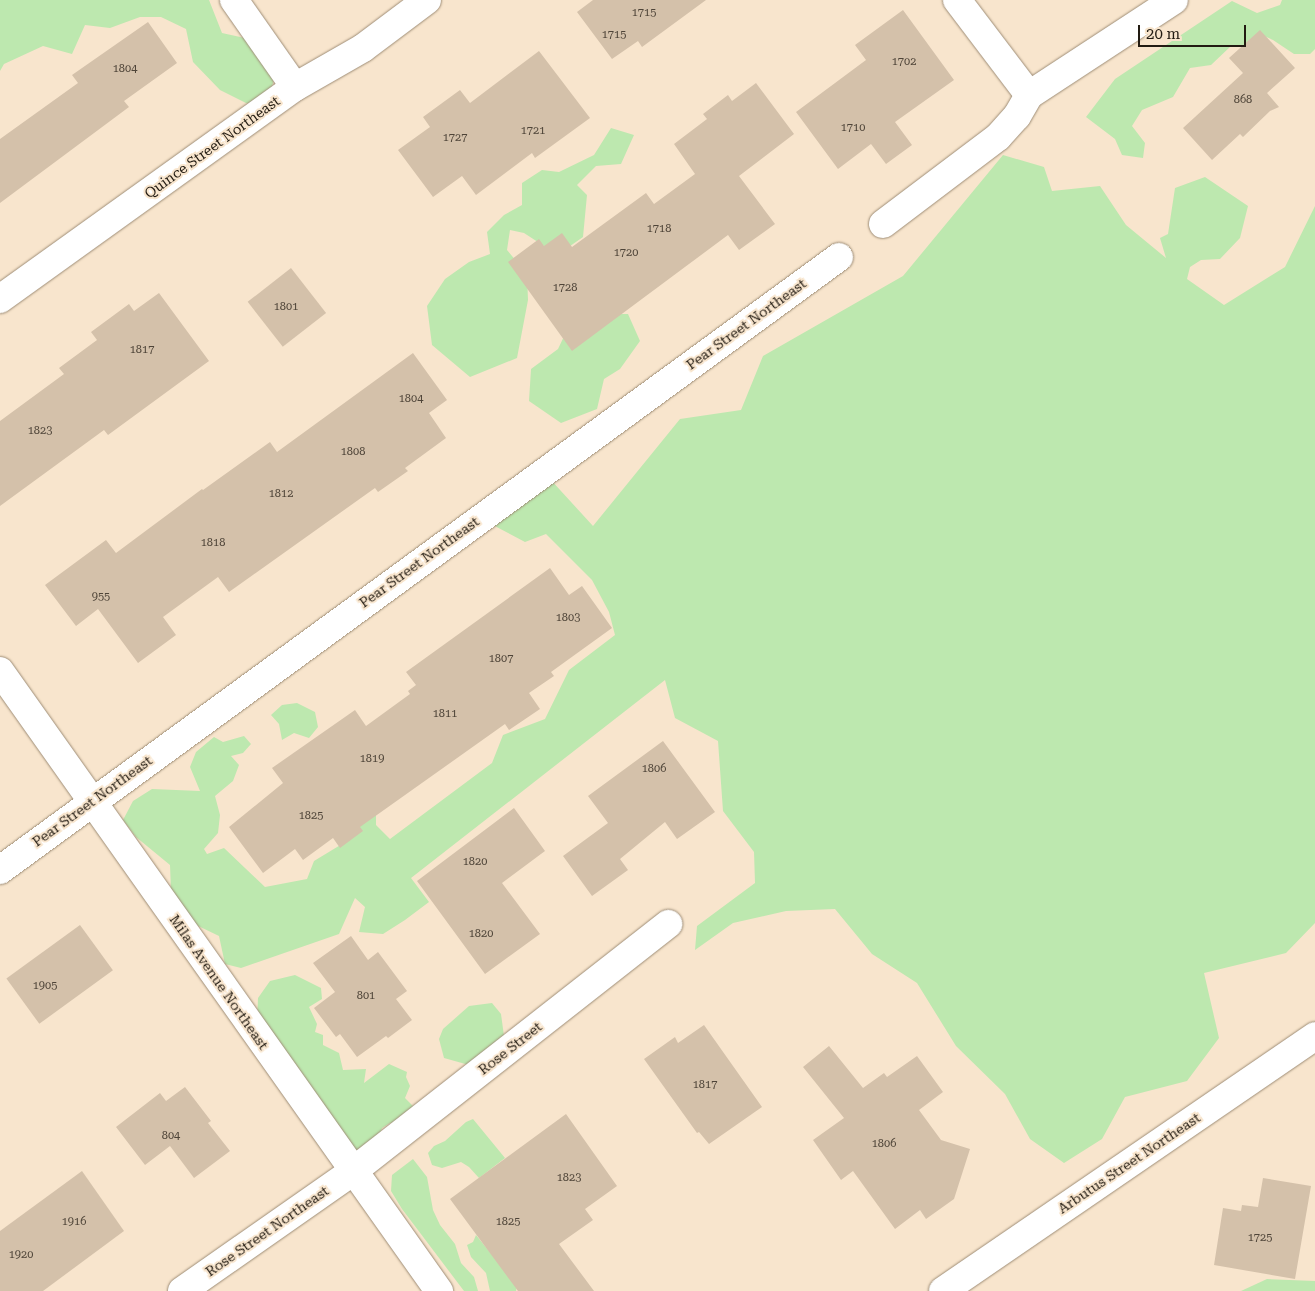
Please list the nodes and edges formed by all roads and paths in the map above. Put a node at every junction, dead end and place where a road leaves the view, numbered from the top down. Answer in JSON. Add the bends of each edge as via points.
{"nodes":[{"id":1,"x":234,"y":0,"type":"edge"},
{"id":2,"x":427,"y":0,"type":"edge"},
{"id":3,"x":957,"y":0,"type":"edge"},
{"id":4,"x":1174,"y":0,"type":"edge"},
{"id":5,"x":295,"y":87,"type":"junction"},
{"id":6,"x":1029,"y":95,"type":"junction"},
{"id":7,"x":883,"y":224,"type":"dead end"},
{"id":8,"x":839,"y":256,"type":"dead end"},
{"id":9,"x":0,"y":299,"type":"edge"},
{"id":10,"x":0,"y":672,"type":"edge"},
{"id":11,"x":91,"y":801,"type":"junction"},
{"id":12,"x":0,"y":870,"type":"edge"},
{"id":13,"x":668,"y":924,"type":"dead end"},
{"id":14,"x":1315,"y":1036,"type":"edge"},
{"id":15,"x":352,"y":1172,"type":"junction"},
{"id":16,"x":182,"y":1291,"type":"edge"},
{"id":17,"x":439,"y":1291,"type":"edge"},
{"id":18,"x":943,"y":1291,"type":"edge"}],
"edges":[{"from":1,"to":5,"type":"street"},
{"from":2,"to":5,"type":"street","name":"Quince Street Northeast","via":[[362,48]]},
{"from":3,"to":6,"type":"street"},
{"from":4,"to":6,"type":"street"},
{"from":5,"to":9,"type":"street","name":"Quince Street Northeast"},
{"from":6,"to":7,"type":"street","via":[[1017,116],[998,137]]},
{"from":8,"to":11,"type":"street","name":"Pear Street Northeast"},
{"from":10,"to":11,"type":"street","name":"Milas Avenue Northeast"},
{"from":11,"to":12,"type":"street","name":"Pear Street Northeast"},
{"from":11,"to":15,"type":"street","name":"Milas Avenue Northeast"},
{"from":13,"to":15,"type":"street","name":"Rose Street"},
{"from":14,"to":18,"type":"street","name":"Arbutus Street Northeast"},
{"from":15,"to":16,"type":"street","name":"Rose Street Northeast"},
{"from":15,"to":17,"type":"street","name":"Milas Avenue Northeast"}]}
